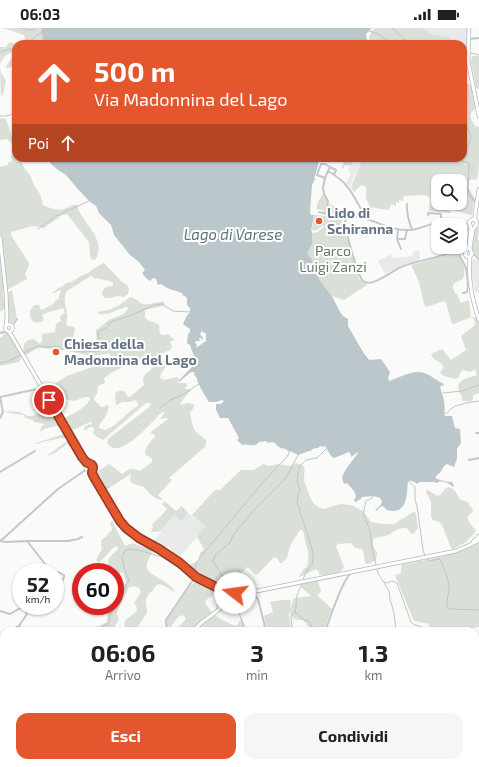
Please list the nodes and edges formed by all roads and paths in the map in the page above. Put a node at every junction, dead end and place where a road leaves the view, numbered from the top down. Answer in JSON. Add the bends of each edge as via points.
{"nodes":[{"id":1,"x":469,"y":28,"type":"edge"},
{"id":2,"x":479,"y":38,"type":"edge"},
{"id":3,"x":469,"y":39,"type":"junction"},
{"id":4,"x":478,"y":105,"type":"edge"},
{"id":5,"x":479,"y":116,"type":"edge"},
{"id":6,"x":330,"y":166,"type":"junction"},
{"id":7,"x":328,"y":171,"type":"junction"},
{"id":8,"x":334,"y":175,"type":"junction"},
{"id":9,"x":324,"y":178,"type":"junction"},
{"id":10,"x":467,"y":189,"type":"dead end"},
{"id":11,"x":479,"y":189,"type":"edge"},
{"id":12,"x":477,"y":201,"type":"junction"},
{"id":13,"x":407,"y":204,"type":"dead end"},
{"id":14,"x":318,"y":212,"type":"dead end"},
{"id":15,"x":327,"y":214,"type":"junction"},
{"id":16,"x":428,"y":214,"type":"dead end"},
{"id":17,"x":346,"y":216,"type":"junction"},
{"id":18,"x":441,"y":218,"type":"edge"},
{"id":19,"x":368,"y":220,"type":"junction"},
{"id":20,"x":475,"y":222,"type":"edge"},
{"id":21,"x":431,"y":224,"type":"edge"},
{"id":22,"x":388,"y":228,"type":"junction"},
{"id":23,"x":398,"y":229,"type":"junction"},
{"id":24,"x":407,"y":230,"type":"junction"},
{"id":25,"x":412,"y":230,"type":"junction"},
{"id":26,"x":371,"y":233,"type":"dead end"},
{"id":27,"x":0,"y":237,"type":"edge"},
{"id":28,"x":397,"y":238,"type":"junction"},
{"id":29,"x":400,"y":249,"type":"dead end"},
{"id":30,"x":444,"y":254,"type":"edge"},
{"id":31,"x":458,"y":254,"type":"edge"},
{"id":32,"x":469,"y":255,"type":"junction"},
{"id":33,"x":479,"y":259,"type":"edge"},
{"id":34,"x":463,"y":293,"type":"dead end"},
{"id":35,"x":7,"y":316,"type":"junction"},
{"id":36,"x":17,"y":319,"type":"dead end"},
{"id":37,"x":479,"y":320,"type":"edge"},
{"id":38,"x":5,"y":326,"type":"junction"},
{"id":39,"x":11,"y":326,"type":"junction"},
{"id":40,"x":8,"y":331,"type":"junction"},
{"id":41,"x":0,"y":333,"type":"edge"},
{"id":42,"x":16,"y":342,"type":"junction"},
{"id":43,"x":42,"y":388,"type":"junction"},
{"id":44,"x":1,"y":401,"type":"edge"},
{"id":45,"x":0,"y":418,"type":"edge"},
{"id":46,"x":35,"y":451,"type":"dead end"},
{"id":47,"x":479,"y":458,"type":"edge"},
{"id":48,"x":469,"y":460,"type":"dead end"},
{"id":49,"x":88,"y":468,"type":"junction"},
{"id":50,"x":0,"y":472,"type":"edge"},
{"id":51,"x":479,"y":535,"type":"edge"},
{"id":52,"x":82,"y":537,"type":"dead end"},
{"id":53,"x":139,"y":538,"type":"junction"},
{"id":54,"x":27,"y":540,"type":"junction"},
{"id":55,"x":479,"y":540,"type":"edge"},
{"id":56,"x":0,"y":541,"type":"edge"},
{"id":57,"x":465,"y":548,"type":"junction"},
{"id":58,"x":157,"y":550,"type":"junction"},
{"id":59,"x":167,"y":554,"type":"junction"},
{"id":60,"x":175,"y":562,"type":"junction"},
{"id":61,"x":44,"y":563,"type":"edge"},
{"id":62,"x":188,"y":572,"type":"junction"},
{"id":63,"x":352,"y":572,"type":"junction"},
{"id":64,"x":342,"y":576,"type":"junction"},
{"id":65,"x":196,"y":577,"type":"junction"},
{"id":66,"x":344,"y":583,"type":"junction"},
{"id":67,"x":208,"y":584,"type":"junction"},
{"id":68,"x":220,"y":589,"type":"junction"},
{"id":69,"x":228,"y":590,"type":"junction"},
{"id":70,"x":234,"y":592,"type":"junction"},
{"id":71,"x":248,"y":593,"type":"junction"},
{"id":72,"x":225,"y":596,"type":"junction"},
{"id":73,"x":235,"y":596,"type":"junction"},
{"id":74,"x":229,"y":600,"type":"junction"},
{"id":75,"x":236,"y":602,"type":"junction"},
{"id":76,"x":223,"y":605,"type":"junction"},
{"id":77,"x":0,"y":611,"type":"edge"},
{"id":78,"x":216,"y":612,"type":"junction"},
{"id":79,"x":12,"y":613,"type":"edge"},
{"id":80,"x":26,"y":615,"type":"edge"},
{"id":81,"x":19,"y":626,"type":"edge"},
{"id":82,"x":167,"y":627,"type":"edge"},
{"id":83,"x":197,"y":627,"type":"edge"},
{"id":84,"x":265,"y":627,"type":"edge"},
{"id":85,"x":327,"y":627,"type":"edge"}],
"edges":[{"from":1,"to":3,"type":"main road"},
{"from":2,"to":3,"type":"street"},
{"from":3,"to":4,"type":"main road","via":[[468,61]]},
{"from":4,"to":5,"type":"main road"},
{"from":6,"to":7,"type":"street"},
{"from":6,"to":8,"type":"street","via":[[336,170]]},
{"from":6,"to":9,"type":"street","via":[[321,164],[317,174]]},
{"from":7,"to":8,"type":"street"},
{"from":7,"to":9,"type":"street"},
{"from":8,"to":19,"type":"street","via":[[348,188]]},
{"from":9,"to":15,"type":"street","via":[[322,188],[328,202]]},
{"from":10,"to":12,"type":"street","via":[[472,199]]},
{"from":11,"to":12,"type":"main road"},
{"from":12,"to":20,"type":"main road"},
{"from":13,"to":25,"type":"street","via":[[406,211]]},
{"from":14,"to":15,"type":"street"},
{"from":15,"to":17,"type":"street"},
{"from":16,"to":18,"type":"street","via":[[441,214]]},
{"from":17,"to":19,"type":"street"},
{"from":17,"to":30,"type":"street","via":[[345,227],[361,278],[365,283],[373,283],[402,267]]},
{"from":19,"to":22,"type":"street"},
{"from":20,"to":32,"type":"main road","via":[[471,228]]},
{"from":21,"to":25,"type":"street"},
{"from":22,"to":23,"type":"street"},
{"from":22,"to":26,"type":"street"},
{"from":23,"to":24,"type":"street"},
{"from":23,"to":28,"type":"street"},
{"from":24,"to":25,"type":"street"},
{"from":24,"to":28,"type":"street","via":[[405,239]]},
{"from":27,"to":35,"type":"main road"},
{"from":28,"to":29,"type":"street"},
{"from":31,"to":34,"type":"street","via":[[466,272],[468,290]]},
{"from":32,"to":33,"type":"street"},
{"from":32,"to":37,"type":"main road","via":[[472,296]]},
{"from":35,"to":38,"type":"main road"},
{"from":35,"to":39,"type":"main road"},
{"from":36,"to":39,"type":"street"},
{"from":38,"to":39,"type":"main road"},
{"from":38,"to":40,"type":"main road"},
{"from":38,"to":41,"type":"street"},
{"from":39,"to":40,"type":"main road"},
{"from":39,"to":42,"type":"main road"},
{"from":40,"to":41,"type":"street"},
{"from":40,"to":42,"type":"main road"},
{"from":42,"to":43,"type":"main road"},
{"from":43,"to":44,"type":"street","via":[[0,397]]},
{"from":43,"to":49,"type":"main road"},
{"from":44,"to":45,"type":"street","via":[[3,412]]},
{"from":46,"to":50,"type":"street"},
{"from":47,"to":48,"type":"street"},
{"from":49,"to":53,"type":"main road","via":[[120,521]]},
{"from":49,"to":56,"type":"street","via":[[58,490]]},
{"from":51,"to":57,"type":"main road"},
{"from":52,"to":54,"type":"street","via":[[68,541]]},
{"from":53,"to":58,"type":"main road"},
{"from":53,"to":59,"type":"main road"},
{"from":54,"to":56,"type":"street"},
{"from":54,"to":61,"type":"street"},
{"from":55,"to":57,"type":"main road"},
{"from":57,"to":63,"type":"main road"},
{"from":58,"to":59,"type":"main road"},
{"from":58,"to":60,"type":"main road"},
{"from":59,"to":60,"type":"main road"},
{"from":59,"to":62,"type":"main road"},
{"from":60,"to":62,"type":"main road"},
{"from":62,"to":65,"type":"main road"},
{"from":63,"to":64,"type":"main road"},
{"from":63,"to":66,"type":"street"},
{"from":64,"to":66,"type":"street"},
{"from":64,"to":71,"type":"main road"},
{"from":65,"to":67,"type":"main road"},
{"from":65,"to":82,"type":"street","via":[[166,620]]},
{"from":66,"to":85,"type":"street"},
{"from":67,"to":68,"type":"main road"},
{"from":67,"to":78,"type":"main road","via":[[222,598]]},
{"from":68,"to":69,"type":"main road"},
{"from":68,"to":72,"type":"main road"},
{"from":69,"to":70,"type":"main road"},
{"from":69,"to":72,"type":"main road"},
{"from":70,"to":71,"type":"main road"},
{"from":70,"to":73,"type":"main road"},
{"from":71,"to":73,"type":"main road"},
{"from":72,"to":74,"type":"main road"},
{"from":72,"to":76,"type":"main road"},
{"from":73,"to":74,"type":"main road"},
{"from":73,"to":75,"type":"street"},
{"from":74,"to":75,"type":"street"},
{"from":74,"to":76,"type":"main road"},
{"from":75,"to":84,"type":"street","via":[[248,596],[257,597]]},
{"from":76,"to":78,"type":"main road"},
{"from":77,"to":79,"type":"street"},
{"from":78,"to":83,"type":"main road"},
{"from":80,"to":81,"type":"street"}]}
